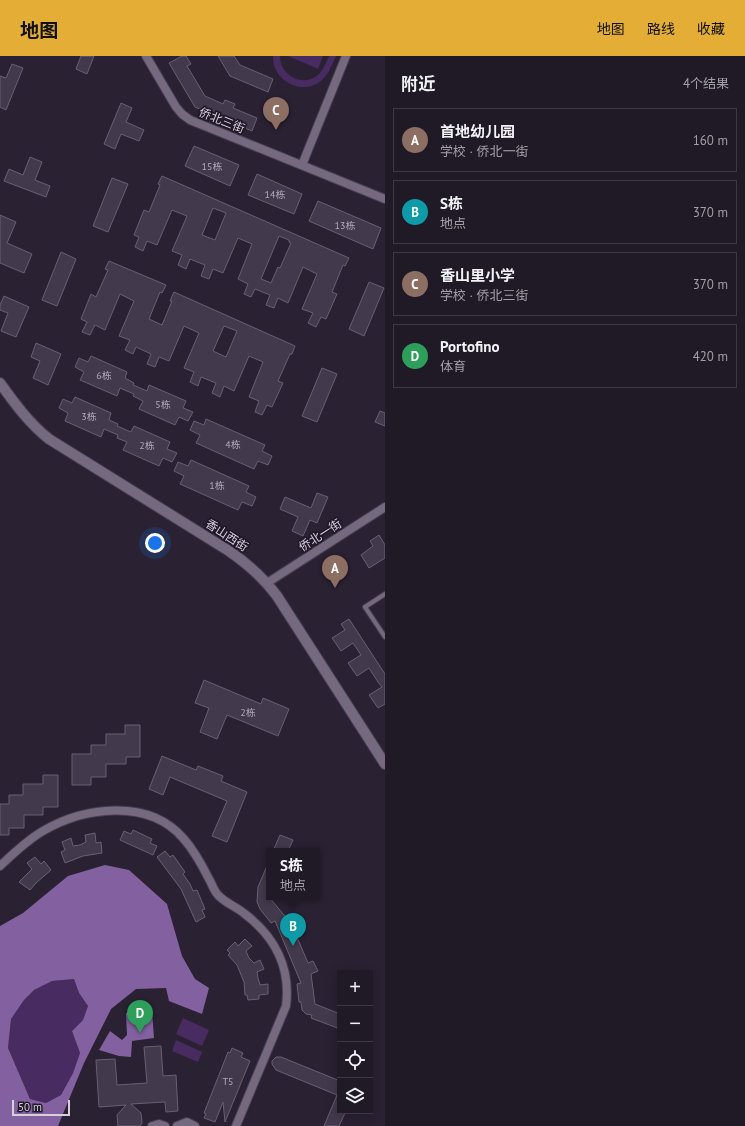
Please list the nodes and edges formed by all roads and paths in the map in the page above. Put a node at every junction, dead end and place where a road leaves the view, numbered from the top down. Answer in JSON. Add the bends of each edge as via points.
{"nodes":[{"id":1,"x":146,"y":56,"type":"edge"},
{"id":2,"x":346,"y":56,"type":"edge"},
{"id":3,"x":302,"y":165,"type":"junction"},
{"id":4,"x":385,"y":199,"type":"edge"},
{"id":5,"x":0,"y":383,"type":"edge"},
{"id":6,"x":385,"y":507,"type":"edge"},
{"id":7,"x":267,"y":583,"type":"junction"},
{"id":8,"x":385,"y":594,"type":"edge"},
{"id":9,"x":385,"y":637,"type":"edge"},
{"id":10,"x":385,"y":764,"type":"edge"},
{"id":11,"x":0,"y":866,"type":"edge"},
{"id":12,"x":152,"y":1126,"type":"edge"},
{"id":13,"x":165,"y":1126,"type":"edge"},
{"id":14,"x":177,"y":1126,"type":"edge"},
{"id":15,"x":196,"y":1126,"type":"edge"},
{"id":16,"x":236,"y":1126,"type":"edge"}],
"edges":[{"from":1,"to":3,"type":"street","name":"侨北三街","via":[[176,107],[186,117]]},
{"from":2,"to":3,"type":"street"},
{"from":3,"to":4,"type":"street","name":"侨北三街"},
{"from":5,"to":7,"type":"street","name":"香山西街","via":[[21,413],[49,439],[229,551],[250,566]]},
{"from":6,"to":7,"type":"street","name":"侨北一街"},
{"from":7,"to":10,"type":"street","name":"香山西街"},
{"from":8,"to":9,"type":"lane","via":[[365,607]]},
{"from":11,"to":16,"type":"street","via":[[42,832],[65,820],[89,813],[142,813],[158,819],[183,837],[195,853],[217,895],[260,926],[272,940],[281,957],[286,976],[286,1006]]},
{"from":12,"to":13,"type":"street"},
{"from":14,"to":15,"type":"street","via":[[187,1122]]}]}
